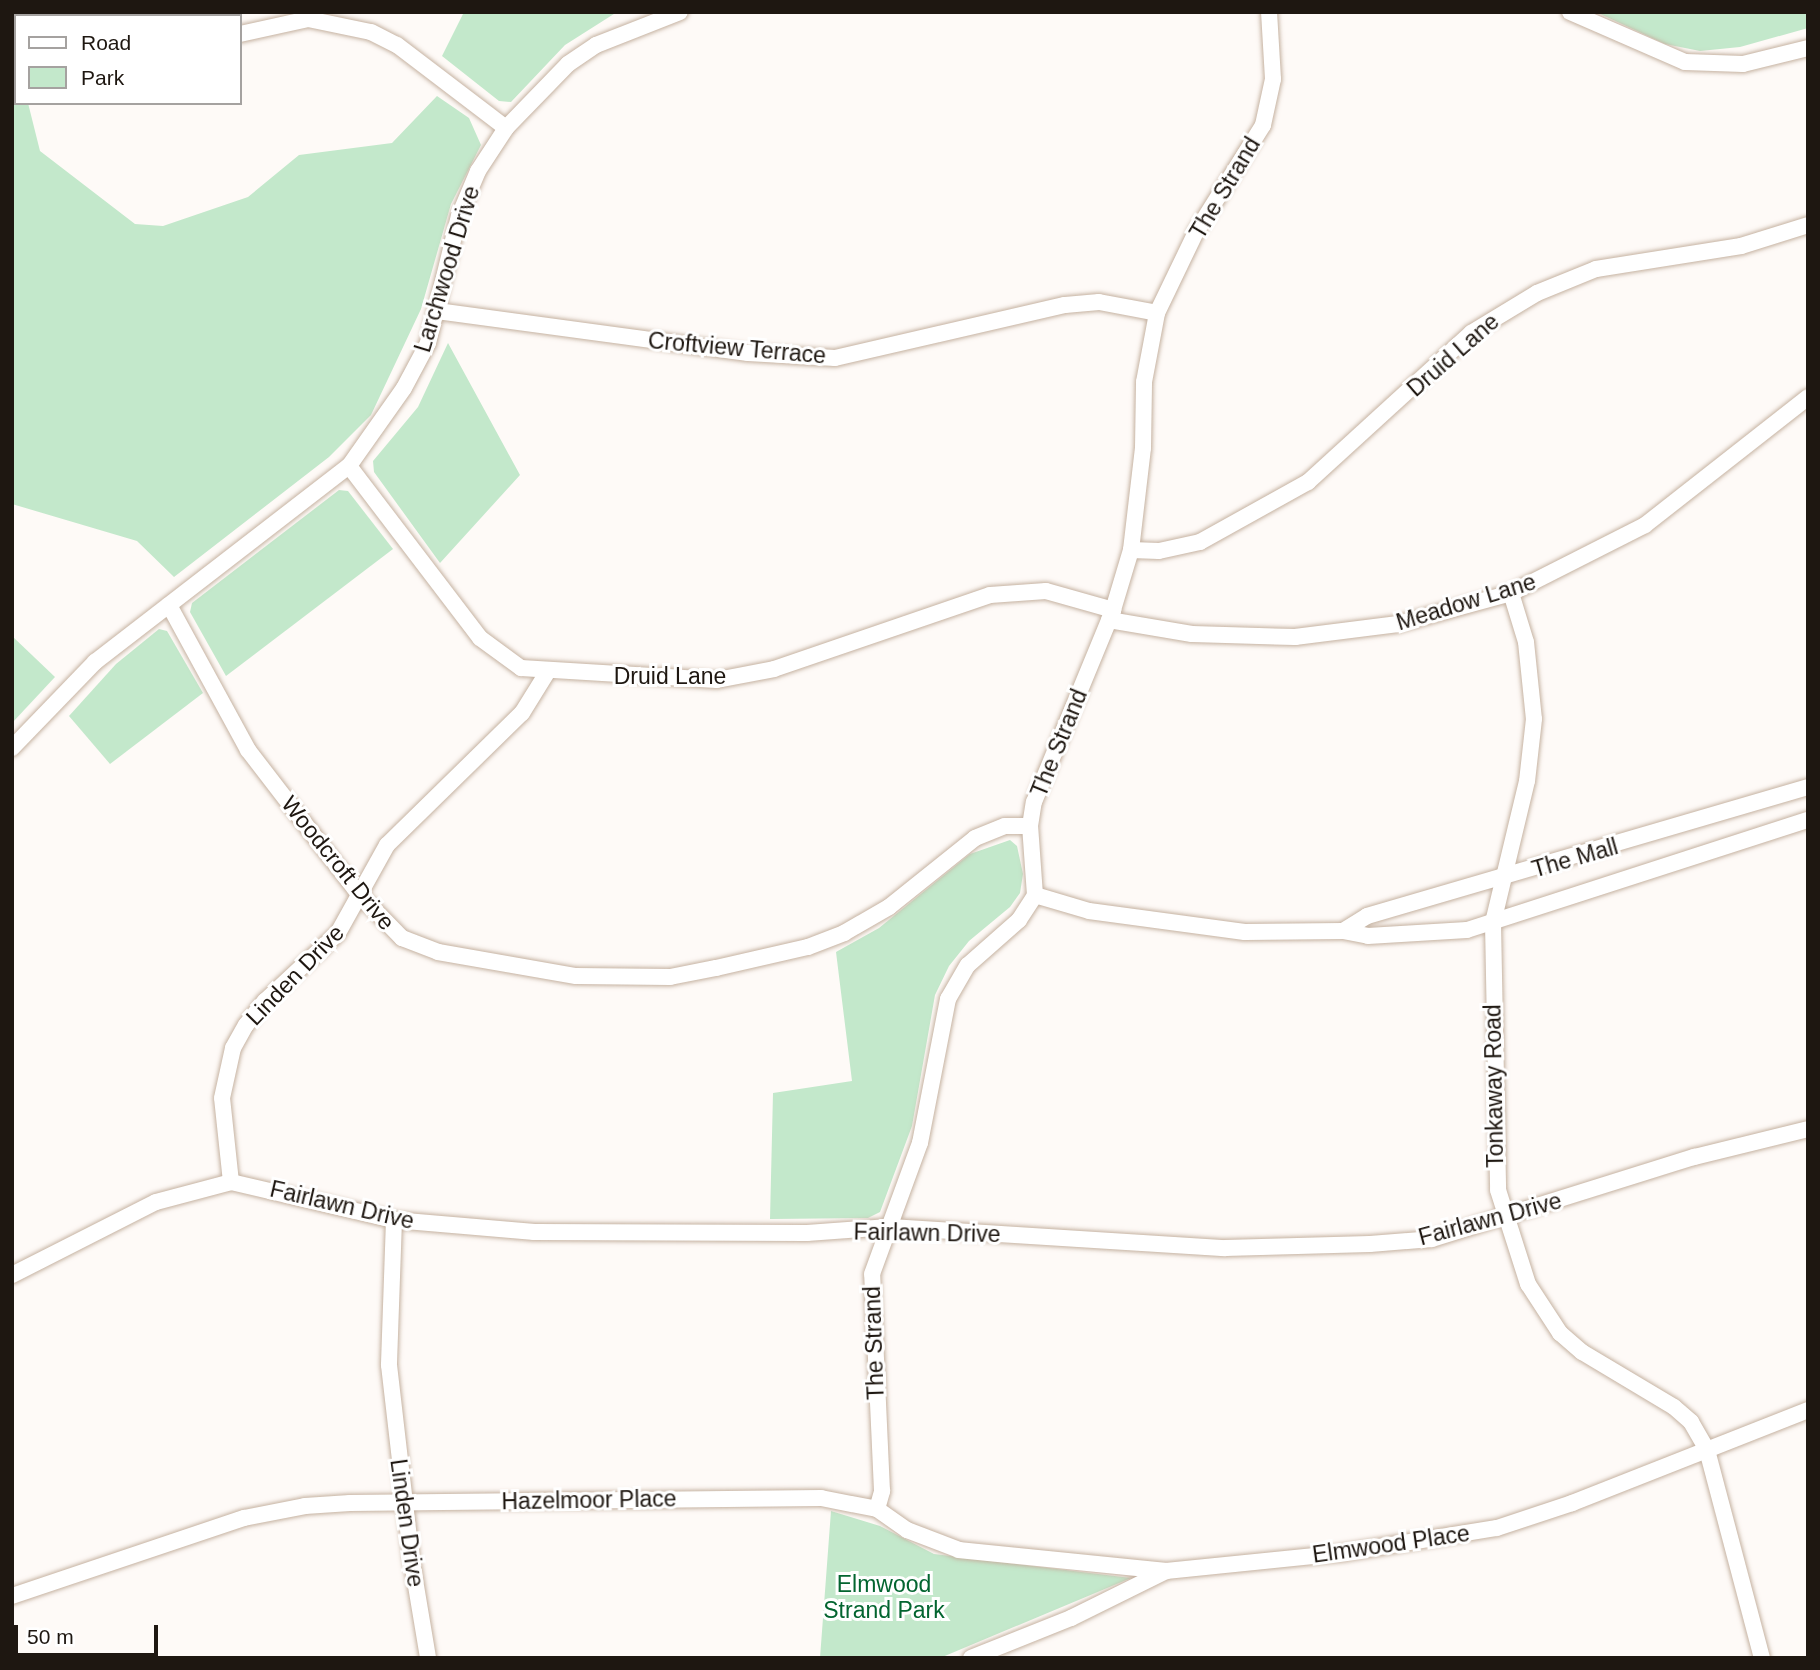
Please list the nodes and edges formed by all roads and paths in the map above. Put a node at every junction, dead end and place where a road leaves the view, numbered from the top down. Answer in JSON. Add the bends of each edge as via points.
{"nodes":[{"id":1,"x":680,"y":12,"type":"edge"},
{"id":2,"x":1269,"y":12,"type":"edge"},
{"id":3,"x":1570,"y":12,"type":"edge"},
{"id":4,"x":242,"y":34,"type":"edge"},
{"id":5,"x":1808,"y":48,"type":"edge"},
{"id":6,"x":506,"y":128,"type":"junction"},
{"id":7,"x":1808,"y":225,"type":"edge"},
{"id":8,"x":438,"y":311,"type":"junction"},
{"id":9,"x":1157,"y":313,"type":"junction"},
{"id":10,"x":1808,"y":397,"type":"edge"},
{"id":11,"x":349,"y":466,"type":"junction"},
{"id":12,"x":1131,"y":550,"type":"junction"},
{"id":13,"x":1511,"y":593,"type":"junction"},
{"id":14,"x":169,"y":605,"type":"junction"},
{"id":15,"x":1111,"y":615,"type":"junction"},
{"id":16,"x":548,"y":671,"type":"junction"},
{"id":17,"x":12,"y":748,"type":"edge"},
{"id":18,"x":1808,"y":787,"type":"edge"},
{"id":19,"x":1808,"y":820,"type":"edge"},
{"id":20,"x":1030,"y":826,"type":"junction"},
{"id":21,"x":1502,"y":879,"type":"junction"},
{"id":22,"x":359,"y":894,"type":"junction"},
{"id":23,"x":1035,"y":895,"type":"junction"},
{"id":24,"x":1493,"y":923,"type":"junction"},
{"id":25,"x":1343,"y":931,"type":"junction"},
{"id":26,"x":1808,"y":1129,"type":"edge"},
{"id":27,"x":231,"y":1182,"type":"junction"},
{"id":28,"x":1504,"y":1217,"type":"junction"},
{"id":29,"x":394,"y":1220,"type":"junction"},
{"id":30,"x":889,"y":1227,"type":"junction"},
{"id":31,"x":12,"y":1275,"type":"edge"},
{"id":32,"x":1808,"y":1410,"type":"edge"},
{"id":33,"x":1707,"y":1450,"type":"junction"},
{"id":34,"x":406,"y":1503,"type":"junction"},
{"id":35,"x":877,"y":1509,"type":"junction"},
{"id":36,"x":1166,"y":1571,"type":"junction"},
{"id":37,"x":12,"y":1596,"type":"edge"},
{"id":38,"x":428,"y":1658,"type":"edge"},
{"id":39,"x":971,"y":1658,"type":"edge"},
{"id":40,"x":1762,"y":1658,"type":"edge"}],
"edges":[{"from":1,"to":6,"type":"street","name":"Larchwood Drive","via":[[596,45],[568,64]]},
{"from":2,"to":9,"type":"street","name":"The Strand","via":[[1273,79],[1263,125],[1196,232]]},
{"from":3,"to":5,"type":"street","via":[[1685,62],[1743,64]]},
{"from":4,"to":6,"type":"street","via":[[308,19],[371,33],[397,45]]},
{"from":6,"to":8,"type":"street","name":"Larchwood Drive","via":[[478,171],[459,216]]},
{"from":7,"to":12,"type":"street","name":"Druid Lane","via":[[1741,246],[1597,269],[1536,293],[1471,333],[1308,482],[1200,541],[1159,551]]},
{"from":8,"to":9,"type":"street","name":"Croftview Terrace","via":[[748,353],[835,358],[1065,305],[1099,302]]},
{"from":8,"to":11,"type":"street","name":"Larchwood Drive","via":[[428,344],[404,388]]},
{"from":9,"to":12,"type":"street","name":"The Strand","via":[[1144,382],[1143,448]]},
{"from":10,"to":13,"type":"street","name":"Meadow Lane","via":[[1645,525]]},
{"from":11,"to":14,"type":"street","name":"Larchwood Drive"},
{"from":11,"to":16,"type":"street","name":"Druid Lane","via":[[480,638],[521,668]]},
{"from":12,"to":15,"type":"street","name":"The Strand"},
{"from":13,"to":15,"type":"street","name":"Meadow Lane","via":[[1398,624],[1295,637],[1192,634]]},
{"from":13,"to":21,"type":"street","name":"Tonkaway Road","via":[[1525,642],[1534,719],[1527,780]]},
{"from":14,"to":17,"type":"street","name":"Larchwood Drive","via":[[95,662]]},
{"from":14,"to":22,"type":"street","name":"Woodcroft Drive","via":[[248,750]]},
{"from":15,"to":16,"type":"street","name":"Druid Lane","via":[[1046,591],[1014,592],[963,602],[742,676],[689,680]]},
{"from":15,"to":20,"type":"street","name":"The Strand","via":[[1041,781]]},
{"from":16,"to":22,"type":"street","name":"Linden Drive","via":[[522,713],[387,845]]},
{"from":18,"to":21,"type":"street","name":"The Mall"},
{"from":19,"to":24,"type":"street","name":"The Mall"},
{"from":20,"to":22,"type":"street","name":"Woodcroft Drive","via":[[1005,826],[975,838],[890,907],[844,933],[808,947],[670,976],[576,976],[438,952],[402,938]]},
{"from":20,"to":23,"type":"street","name":"The Strand"},
{"from":21,"to":24,"type":"street","name":"Tonkaway Road"},
{"from":21,"to":25,"type":"street","name":"The Mall","via":[[1367,916]]},
{"from":22,"to":27,"type":"street","name":"Linden Drive","via":[[338,933],[265,1001],[233,1048],[222,1098]]},
{"from":23,"to":25,"type":"street","name":"The Mall","via":[[1089,911],[1183,926],[1245,932]]},
{"from":23,"to":30,"type":"street","name":"The Strand","via":[[1019,920],[968,965],[948,999],[920,1143]]},
{"from":24,"to":25,"type":"street","name":"The Mall","via":[[1368,936]]},
{"from":24,"to":28,"type":"street","name":"Tonkaway Road","via":[[1495,1170]]},
{"from":26,"to":28,"type":"street","name":"Fairlawn Drive","via":[[1694,1157]]},
{"from":27,"to":29,"type":"street","name":"Fairlawn Drive"},
{"from":27,"to":31,"type":"street","name":"Fairlawn Drive","via":[[156,1202]]},
{"from":28,"to":30,"type":"street","name":"Fairlawn Drive","via":[[1432,1239],[1307,1249]]},
{"from":28,"to":33,"type":"street","name":"Tonkaway Road","via":[[1528,1284],[1560,1333],[1582,1352],[1674,1407],[1690,1422]]},
{"from":29,"to":30,"type":"street","name":"Fairlawn Drive","via":[[614,1234],[807,1233]]},
{"from":29,"to":34,"type":"street","name":"Linden Drive","via":[[389,1365]]},
{"from":30,"to":35,"type":"street","name":"The Strand","via":[[872,1274],[870,1310],[882,1491]]},
{"from":32,"to":33,"type":"street","name":"Elmwood Place"},
{"from":33,"to":36,"type":"street","name":"Elmwood Place","via":[[1497,1528],[1368,1550]]},
{"from":33,"to":40,"type":"street","name":"Tonkaway Road"},
{"from":34,"to":35,"type":"street","name":"Hazelmoor Place","via":[[821,1498]]},
{"from":34,"to":37,"type":"street","name":"Hazelmoor Place","via":[[305,1506],[244,1518]]},
{"from":34,"to":38,"type":"street","name":"Linden Drive"},
{"from":35,"to":36,"type":"street","name":"Hazelmoor Place","via":[[907,1530],[958,1550]]},
{"from":36,"to":39,"type":"street","name":"Elmwood Place","via":[[1071,1618]]}]}
